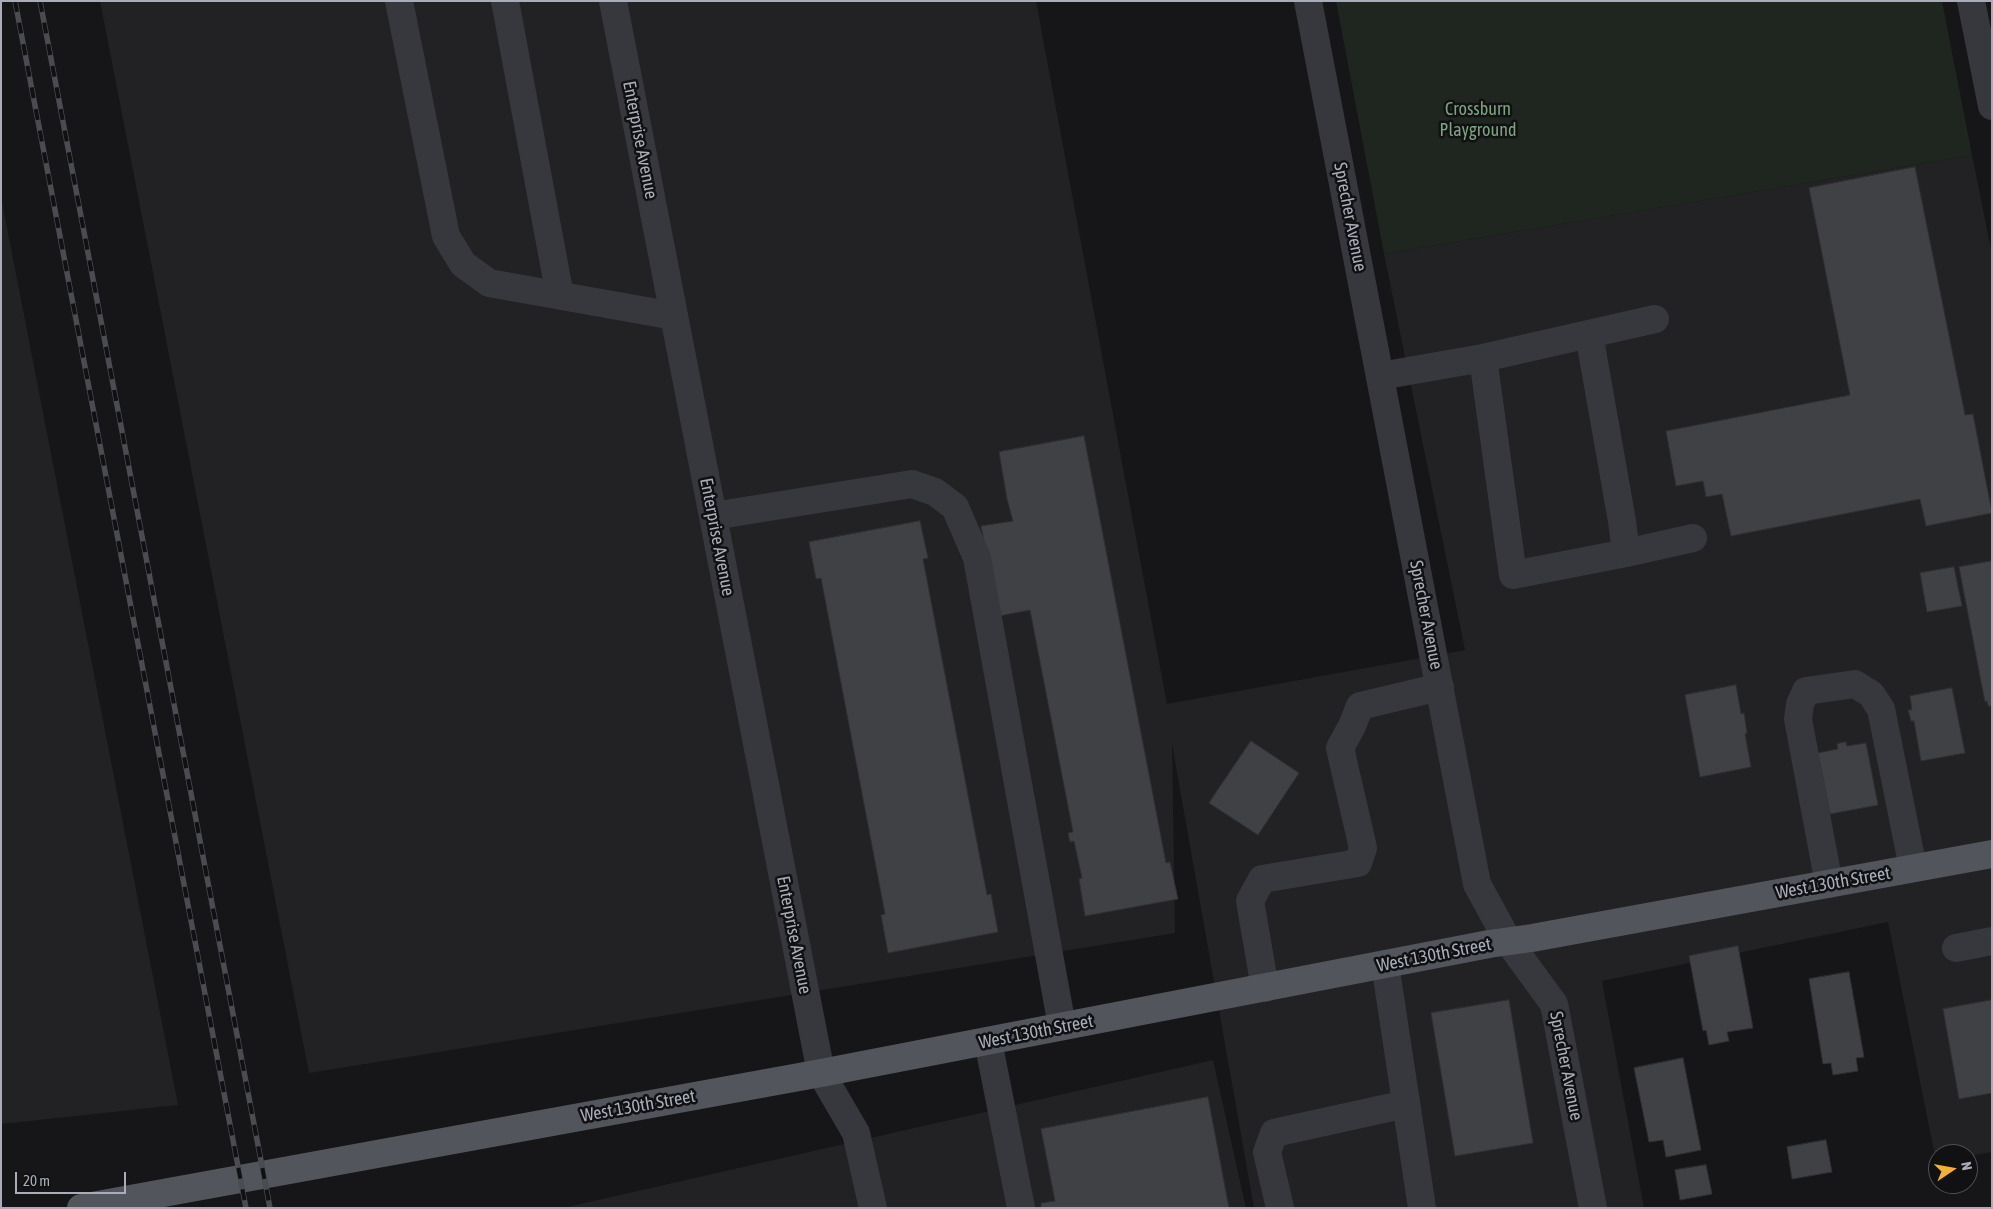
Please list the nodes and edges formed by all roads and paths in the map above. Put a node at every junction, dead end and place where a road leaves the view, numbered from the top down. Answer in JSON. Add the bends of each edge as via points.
{"nodes":[{"id":1,"x":399,"y":1,"type":"edge"},
{"id":2,"x":505,"y":1,"type":"edge"},
{"id":3,"x":613,"y":1,"type":"edge"},
{"id":4,"x":1308,"y":1,"type":"edge"},
{"id":5,"x":1971,"y":1,"type":"edge"},
{"id":6,"x":1992,"y":106,"type":"edge"},
{"id":7,"x":560,"y":296,"type":"junction"},
{"id":8,"x":674,"y":316,"type":"junction"},
{"id":9,"x":1655,"y":319,"type":"dead end"},
{"id":10,"x":1589,"y":334,"type":"junction"},
{"id":11,"x":1483,"y":358,"type":"junction"},
{"id":12,"x":1380,"y":376,"type":"junction"},
{"id":13,"x":713,"y":516,"type":"junction"},
{"id":14,"x":1693,"y":538,"type":"dead end"},
{"id":15,"x":1626,"y":553,"type":"junction"},
{"id":16,"x":1440,"y":687,"type":"junction"},
{"id":17,"x":1992,"y":854,"type":"edge"},
{"id":18,"x":1913,"y":868,"type":"junction"},
{"id":19,"x":1829,"y":884,"type":"junction"},
{"id":20,"x":1508,"y":941,"type":"junction"},
{"id":21,"x":1992,"y":941,"type":"edge"},
{"id":22,"x":1956,"y":948,"type":"dead end"},
{"id":23,"x":1385,"y":964,"type":"junction"},
{"id":24,"x":1265,"y":988,"type":"junction"},
{"id":25,"x":1062,"y":1026,"type":"junction"},
{"id":26,"x":988,"y":1041,"type":"junction"},
{"id":27,"x":822,"y":1073,"type":"junction"},
{"id":28,"x":1406,"y":1104,"type":"junction"},
{"id":29,"x":81,"y":1208,"type":"edge"},
{"id":30,"x":873,"y":1208,"type":"edge"},
{"id":31,"x":1020,"y":1208,"type":"edge"},
{"id":32,"x":1280,"y":1208,"type":"edge"},
{"id":33,"x":1422,"y":1208,"type":"edge"},
{"id":34,"x":1593,"y":1208,"type":"edge"}],
"edges":[{"from":1,"to":7,"type":"street","via":[[446,236],[463,264],[488,283]]},
{"from":2,"to":7,"type":"street"},
{"from":3,"to":8,"type":"street","name":"Enterprise Avenue"},
{"from":4,"to":12,"type":"street","name":"Sprecher Avenue"},
{"from":5,"to":6,"type":"street"},
{"from":7,"to":8,"type":"street"},
{"from":8,"to":13,"type":"street","name":"Enterprise Avenue"},
{"from":9,"to":10,"type":"street"},
{"from":10,"to":11,"type":"street"},
{"from":10,"to":15,"type":"street"},
{"from":11,"to":12,"type":"street"},
{"from":11,"to":15,"type":"street","via":[[1513,575]]},
{"from":12,"to":16,"type":"street","name":"Sprecher Avenue"},
{"from":13,"to":25,"type":"street","via":[[912,484],[935,492],[955,507],[977,558]]},
{"from":13,"to":27,"type":"street","name":"Enterprise Avenue"},
{"from":14,"to":15,"type":"street"},
{"from":16,"to":20,"type":"street","name":"Sprecher Avenue","via":[[1477,884]]},
{"from":16,"to":24,"type":"street","via":[[1360,706],[1340,748],[1363,848],[1358,863],[1262,879],[1250,901]]},
{"from":17,"to":18,"type":"main road","name":"West 130th Street"},
{"from":18,"to":19,"type":"main road","name":"West 130th Street"},
{"from":18,"to":19,"type":"street","via":[[1881,709],[1870,694],[1855,684],[1806,691],[1798,719]]},
{"from":19,"to":20,"type":"main road","name":"West 130th Street"},
{"from":20,"to":23,"type":"main road","name":"West 130th Street"},
{"from":20,"to":34,"type":"street","name":"Sprecher Avenue","via":[[1554,1004]]},
{"from":21,"to":22,"type":"street"},
{"from":23,"to":24,"type":"main road","name":"West 130th Street"},
{"from":23,"to":28,"type":"street"},
{"from":24,"to":25,"type":"main road","name":"West 130th Street"},
{"from":25,"to":26,"type":"main road","name":"West 130th Street"},
{"from":26,"to":27,"type":"main road","name":"West 130th Street"},
{"from":26,"to":31,"type":"street"},
{"from":27,"to":29,"type":"main road","name":"West 130th Street"},
{"from":27,"to":30,"type":"street","name":"Enterprise Avenue","via":[[856,1133]]},
{"from":28,"to":32,"type":"street","via":[[1274,1133],[1268,1152]]},
{"from":28,"to":33,"type":"street"}]}
